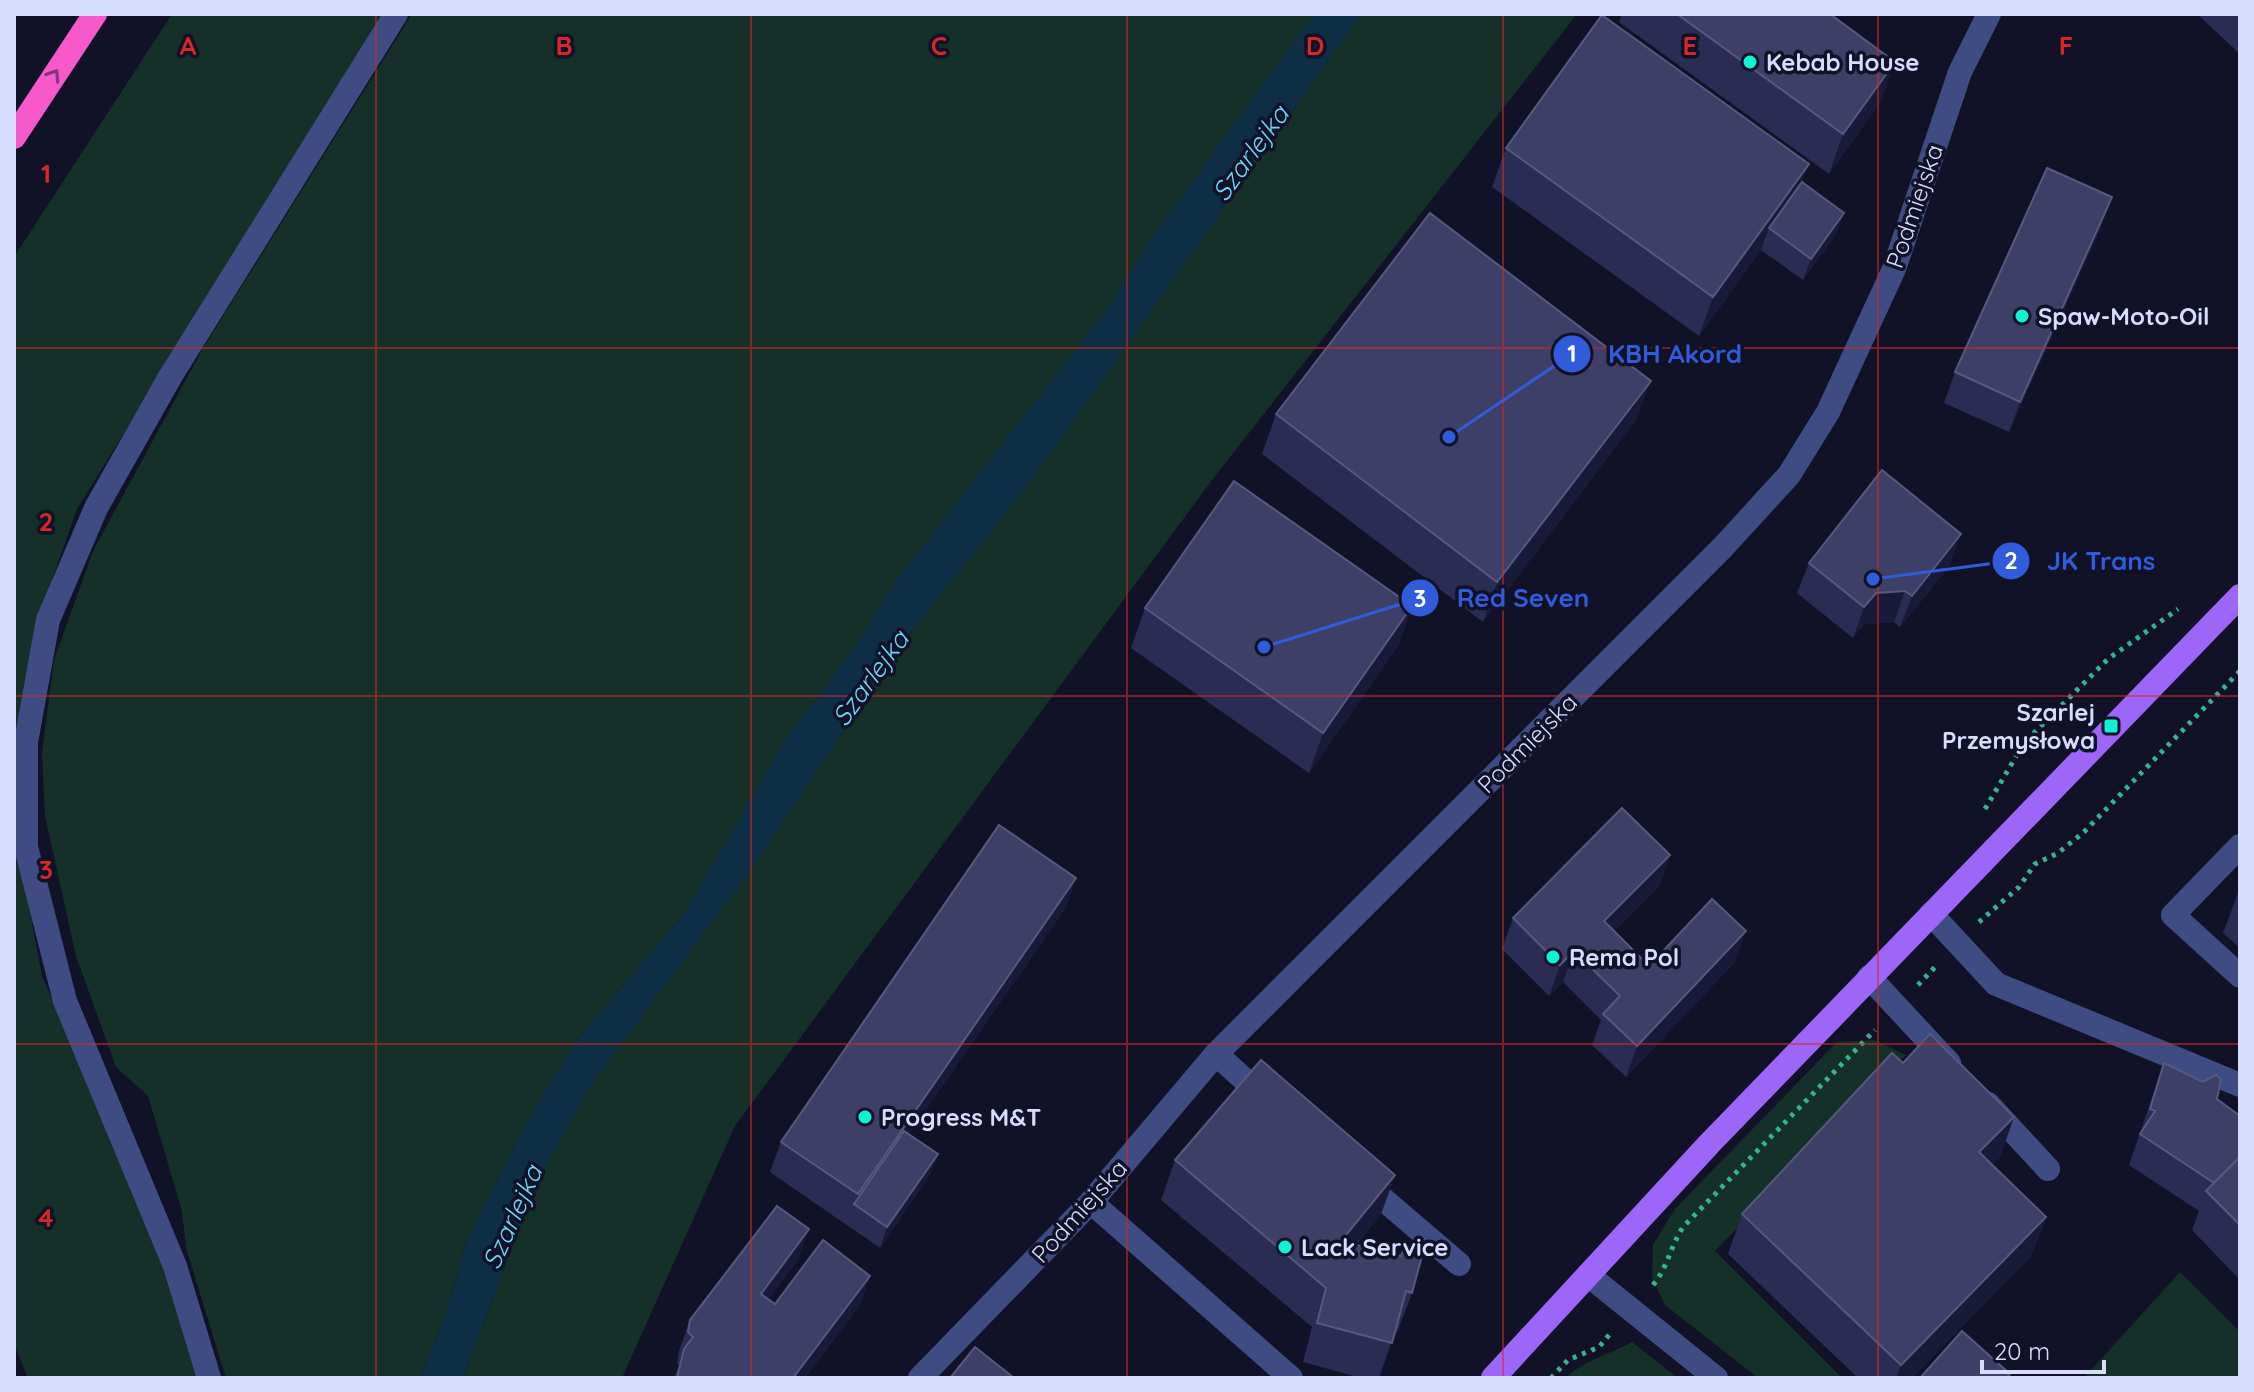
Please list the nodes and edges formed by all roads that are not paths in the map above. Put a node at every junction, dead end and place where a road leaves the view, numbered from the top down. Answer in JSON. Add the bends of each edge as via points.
{"nodes":[{"id":1,"x":95,"y":14,"type":"edge"},
{"id":2,"x":396,"y":14,"type":"edge"},
{"id":3,"x":1989,"y":14,"type":"edge"},
{"id":4,"x":14,"y":137,"type":"edge"},
{"id":5,"x":2240,"y":596,"type":"edge"},
{"id":6,"x":2240,"y":846,"type":"edge"},
{"id":7,"x":1931,"y":914,"type":"junction"},
{"id":8,"x":2240,"y":976,"type":"edge"},
{"id":9,"x":1869,"y":977,"type":"junction"},
{"id":10,"x":1216,"y":1054,"type":"junction"},
{"id":11,"x":2240,"y":1085,"type":"edge"},
{"id":12,"x":1281,"y":1112,"type":"edge"},
{"id":13,"x":1340,"y":1162,"type":"edge"},
{"id":14,"x":2048,"y":1169,"type":"dead end"},
{"id":15,"x":1091,"y":1202,"type":"junction"},
{"id":16,"x":1459,"y":1264,"type":"dead end"},
{"id":17,"x":1588,"y":1275,"type":"junction"},
{"id":18,"x":209,"y":1378,"type":"edge"},
{"id":19,"x":920,"y":1378,"type":"edge"},
{"id":20,"x":1291,"y":1378,"type":"edge"},
{"id":21,"x":1493,"y":1378,"type":"edge"},
{"id":22,"x":1716,"y":1378,"type":"edge"}],
"edges":[{"from":4,"to":1,"type":"highway","one_way":true},
{"from":2,"to":18,"type":"street","via":[[170,377],[96,508],[48,620],[26,742],[26,847],[65,1001],[175,1266]]},
{"from":3,"to":10,"type":"street","name":"Podmiejska","via":[[1960,72],[1894,269],[1828,412],[1789,475]]},
{"from":5,"to":7,"type":"main road"},
{"from":6,"to":8,"type":"street","via":[[2173,915]]},
{"from":7,"to":9,"type":"main road"},
{"from":7,"to":11,"type":"street","via":[[1996,984]]},
{"from":9,"to":14,"type":"street"},
{"from":9,"to":17,"type":"main road"},
{"from":10,"to":12,"type":"street"},
{"from":10,"to":15,"type":"street","name":"Podmiejska"},
{"from":13,"to":16,"type":"street"},
{"from":15,"to":19,"type":"street","name":"Podmiejska"},
{"from":15,"to":20,"type":"street"},
{"from":17,"to":21,"type":"main road"},
{"from":17,"to":22,"type":"street"}]}
